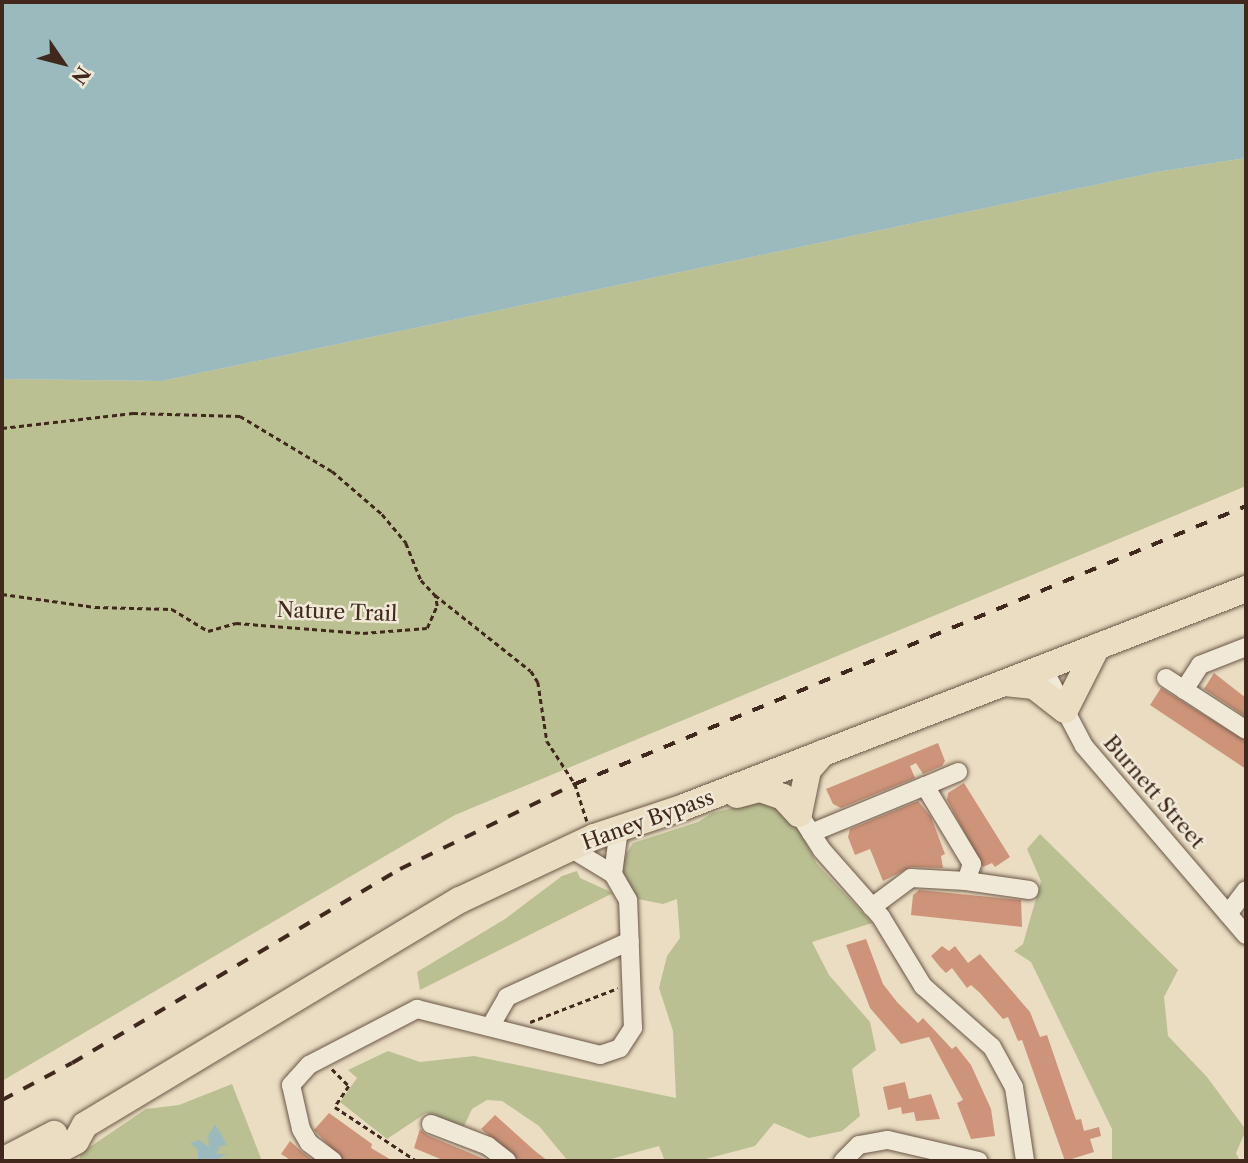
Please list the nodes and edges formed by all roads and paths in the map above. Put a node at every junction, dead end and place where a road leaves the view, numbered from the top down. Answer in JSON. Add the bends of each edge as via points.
{"nodes":[{"id":1,"x":2,"y":428,"type":"edge"},
{"id":2,"x":1246,"y":589,"type":"edge"},
{"id":3,"x":2,"y":594,"type":"edge"},
{"id":4,"x":435,"y":595,"type":"junction"},
{"id":5,"x":1097,"y":647,"type":"junction"},
{"id":6,"x":1246,"y":647,"type":"edge"},
{"id":7,"x":1043,"y":668,"type":"junction"},
{"id":8,"x":1166,"y":678,"type":"dead end"},
{"id":9,"x":1004,"y":683,"type":"junction"},
{"id":10,"x":1184,"y":690,"type":"junction"},
{"id":11,"x":1065,"y":709,"type":"junction"},
{"id":12,"x":1246,"y":730,"type":"edge"},
{"id":13,"x":823,"y":753,"type":"junction"},
{"id":14,"x":958,"y":772,"type":"dead end"},
{"id":15,"x":925,"y":786,"type":"junction"},
{"id":16,"x":684,"y":807,"type":"junction"},
{"id":17,"x":805,"y":823,"type":"junction"},
{"id":18,"x":620,"y":829,"type":"junction"},
{"id":19,"x":594,"y":837,"type":"junction"},
{"id":20,"x":570,"y":848,"type":"junction"},
{"id":21,"x":613,"y":874,"type":"junction"},
{"id":22,"x":966,"y":881,"type":"junction"},
{"id":23,"x":1029,"y":890,"type":"dead end"},
{"id":24,"x":1246,"y":890,"type":"edge"},
{"id":25,"x":872,"y":907,"type":"junction"},
{"id":26,"x":1228,"y":915,"type":"junction"},
{"id":27,"x":1246,"y":935,"type":"edge"},
{"id":28,"x":630,"y":941,"type":"junction"},
{"id":29,"x":632,"y":986,"type":"junction"},
{"id":30,"x":521,"y":1022,"type":"dead end"},
{"id":31,"x":490,"y":1027,"type":"junction"},
{"id":32,"x":320,"y":1059,"type":"junction"},
{"id":33,"x":431,"y":1124,"type":"dead end"},
{"id":34,"x":85,"y":1125,"type":"junction"},
{"id":35,"x":2,"y":1161,"type":"edge"},
{"id":36,"x":39,"y":1161,"type":"edge"},
{"id":37,"x":333,"y":1161,"type":"edge"},
{"id":38,"x":417,"y":1161,"type":"edge"},
{"id":39,"x":507,"y":1161,"type":"edge"},
{"id":40,"x":843,"y":1161,"type":"edge"},
{"id":41,"x":979,"y":1161,"type":"edge"},
{"id":42,"x":1025,"y":1161,"type":"edge"}],
"edges":[{"from":1,"to":4,"type":"path","name":"Nature Trail","via":[[133,413],[240,416],[332,471],[382,514],[406,542],[421,580]]},
{"from":2,"to":5,"type":"highway","name":"Haney Bypass"},
{"from":3,"to":4,"type":"path","name":"Nature Trail","via":[[95,607],[172,609],[208,631],[236,623],[363,633],[427,628],[437,606]]},
{"from":4,"to":19,"type":"path","via":[[531,671],[538,682],[547,741],[575,783]]},
{"from":5,"to":7,"type":"highway","name":"Haney Bypass"},
{"from":5,"to":11,"type":"highway"},
{"from":6,"to":10,"type":"street","via":[[1200,665]]},
{"from":7,"to":9,"type":"highway","name":"Haney Bypass"},
{"from":7,"to":11,"type":"street","name":"Burnett Street"},
{"from":8,"to":10,"type":"street"},
{"from":9,"to":11,"type":"highway","via":[[1034,686]]},
{"from":9,"to":13,"type":"highway","name":"Haney Bypass"},
{"from":10,"to":12,"type":"street"},
{"from":11,"to":26,"type":"street","name":"Burnett Street","via":[[1084,746]]},
{"from":13,"to":16,"type":"highway","name":"Haney Bypass"},
{"from":13,"to":17,"type":"highway","via":[[808,770]]},
{"from":14,"to":15,"type":"street"},
{"from":15,"to":17,"type":"street"},
{"from":15,"to":22,"type":"street","via":[[972,864]]},
{"from":16,"to":17,"type":"highway","via":[[760,789],[783,797]]},
{"from":16,"to":18,"type":"highway","name":"Haney Bypass"},
{"from":17,"to":25,"type":"street"},
{"from":18,"to":19,"type":"highway","name":"Haney Bypass"},
{"from":18,"to":21,"type":"street"},
{"from":19,"to":20,"type":"highway","name":"Haney Bypass"},
{"from":20,"to":21,"type":"street"},
{"from":20,"to":34,"type":"highway","name":"Haney Bypass","via":[[460,900]]},
{"from":21,"to":28,"type":"street","via":[[628,900]]},
{"from":22,"to":23,"type":"street"},
{"from":22,"to":25,"type":"street","via":[[911,878]]},
{"from":24,"to":26,"type":"street"},
{"from":25,"to":42,"type":"street","via":[[923,986],[992,1047],[1014,1087]]},
{"from":26,"to":27,"type":"street","name":"Burnett Street"},
{"from":28,"to":29,"type":"street"},
{"from":28,"to":31,"type":"street","via":[[507,996]]},
{"from":29,"to":30,"type":"path","via":[[607,989],[528,1026]]},
{"from":29,"to":31,"type":"street","via":[[633,1028],[620,1048],[600,1055]]},
{"from":31,"to":32,"type":"street","via":[[417,1009]]},
{"from":32,"to":37,"type":"street","via":[[291,1085],[292,1107],[309,1143]]},
{"from":32,"to":38,"type":"path","via":[[349,1086],[335,1107]]},
{"from":33,"to":39,"type":"street","via":[[488,1146]]},
{"from":34,"to":35,"type":"highway","name":"Haney Bypass","via":[[66,1127]]},
{"from":34,"to":36,"type":"highway","name":"Haney Bypass","via":[[76,1141]]},
{"from":40,"to":41,"type":"street","via":[[859,1144],[888,1140]]}]}
